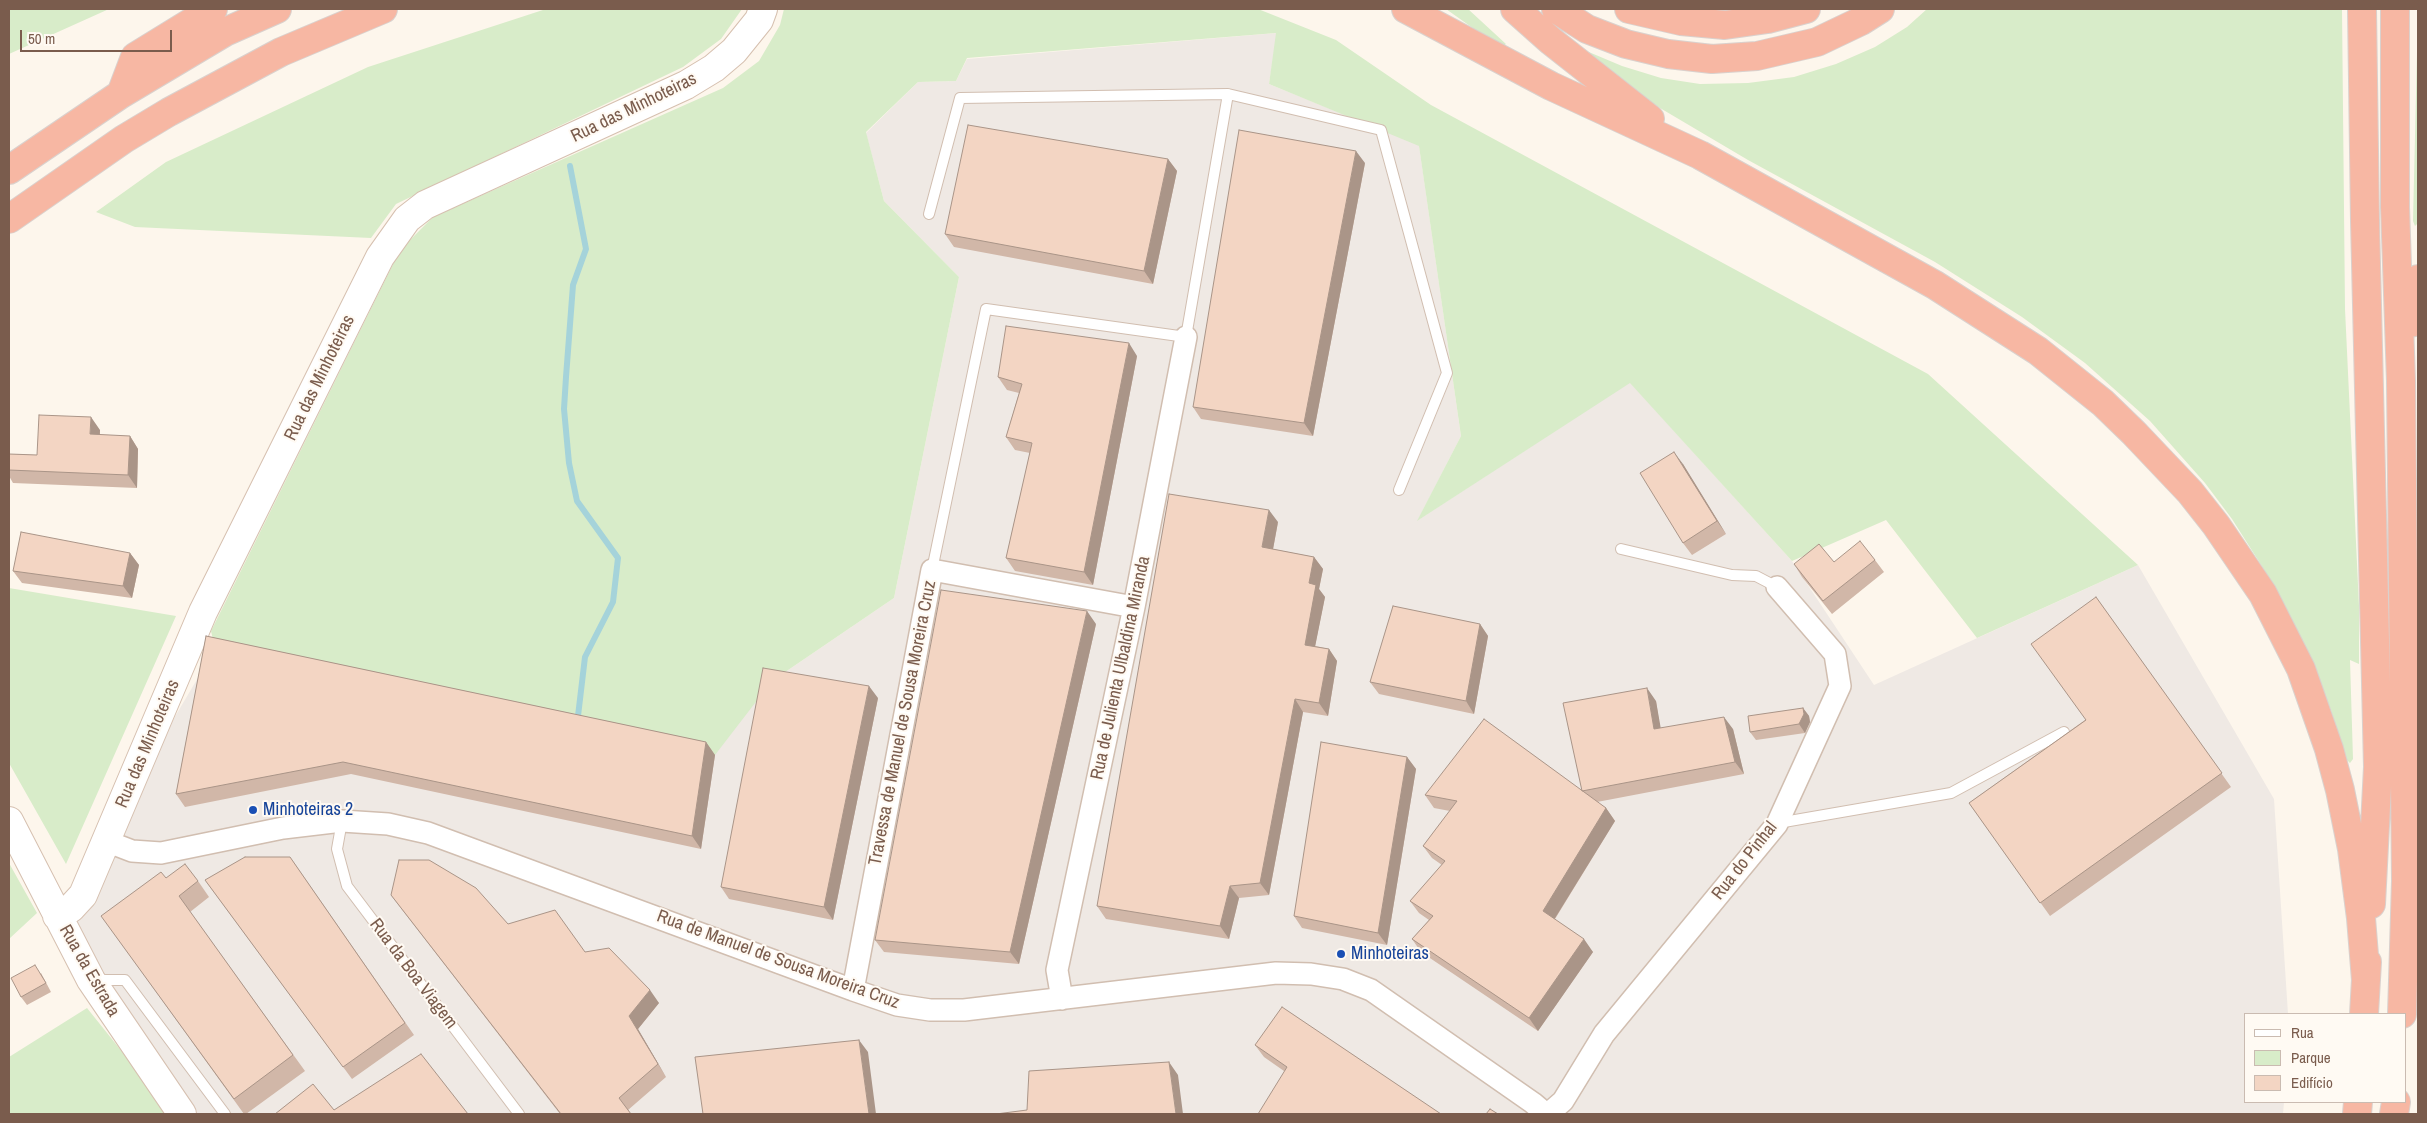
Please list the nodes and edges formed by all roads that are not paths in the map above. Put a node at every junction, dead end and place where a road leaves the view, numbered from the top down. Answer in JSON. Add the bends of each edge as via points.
{"nodes":[{"id":1,"x":213,"y":9,"type":"edge"},
{"id":2,"x":277,"y":9,"type":"edge"},
{"id":3,"x":383,"y":9,"type":"edge"},
{"id":4,"x":763,"y":9,"type":"edge"},
{"id":5,"x":1406,"y":9,"type":"edge"},
{"id":6,"x":1515,"y":9,"type":"edge"},
{"id":7,"x":1556,"y":9,"type":"edge"},
{"id":8,"x":1629,"y":9,"type":"edge"},
{"id":9,"x":1806,"y":9,"type":"edge"},
{"id":10,"x":1880,"y":9,"type":"edge"},
{"id":11,"x":2362,"y":9,"type":"edge"},
{"id":12,"x":2396,"y":9,"type":"edge"},
{"id":13,"x":121,"y":94,"type":"junction"},
{"id":14,"x":1228,"y":94,"type":"junction"},
{"id":15,"x":1700,"y":155,"type":"junction"},
{"id":16,"x":9,"y":170,"type":"edge"},
{"id":17,"x":929,"y":214,"type":"dead end"},
{"id":18,"x":9,"y":219,"type":"edge"},
{"id":19,"x":2418,"y":279,"type":"edge"},
{"id":20,"x":1186,"y":337,"type":"junction"},
{"id":21,"x":2401,"y":381,"type":"junction"},
{"id":22,"x":1399,"y":490,"type":"dead end"},
{"id":23,"x":1621,"y":549,"type":"dead end"},
{"id":24,"x":932,"y":570,"type":"junction"},
{"id":25,"x":1777,"y":587,"type":"joint"},
{"id":26,"x":1134,"y":607,"type":"junction"},
{"id":27,"x":2064,"y":732,"type":"dead end"},
{"id":28,"x":9,"y":821,"type":"edge"},
{"id":29,"x":342,"y":821,"type":"junction"},
{"id":30,"x":1777,"y":824,"type":"junction"},
{"id":31,"x":106,"y":841,"type":"junction"},
{"id":32,"x":57,"y":916,"type":"junction"},
{"id":33,"x":91,"y":980,"type":"junction"},
{"id":34,"x":2366,"y":980,"type":"junction"},
{"id":35,"x":853,"y":990,"type":"junction"},
{"id":36,"x":1062,"y":999,"type":"junction"},
{"id":37,"x":2364,"y":1013,"type":"edge"},
{"id":38,"x":2402,"y":1013,"type":"edge"},
{"id":39,"x":182,"y":1114,"type":"edge"},
{"id":40,"x":226,"y":1114,"type":"edge"},
{"id":41,"x":519,"y":1114,"type":"edge"},
{"id":42,"x":1547,"y":1114,"type":"edge"}],
"edges":[{"from":1,"to":13,"type":"highway","via":[[135,57]]},
{"from":2,"to":13,"type":"highway","via":[[225,32]]},
{"from":3,"to":18,"type":"highway","via":[[281,52],[169,112],[124,139]]},
{"from":4,"to":31,"type":"main road","name":"Rua das Minhoteiras","via":[[759,20],[734,52],[686,85],[425,205],[407,220],[380,257],[203,612]]},
{"from":5,"to":15,"type":"highway","via":[[1551,86]]},
{"from":6,"to":15,"type":"highway","via":[[1619,96]]},
{"from":7,"to":10,"type":"highway","via":[[1587,29],[1626,44],[1668,54],[1712,59],[1757,56],[1817,42],[1861,22]]},
{"from":8,"to":9,"type":"highway","via":[[1681,21],[1724,24],[1768,19]]},
{"from":11,"to":34,"type":"highway","via":[[2378,767]]},
{"from":12,"to":21,"type":"highway","via":[[2395,207]]},
{"from":13,"to":16,"type":"highway"},
{"from":14,"to":17,"type":"lane","via":[[960,98]]},
{"from":14,"to":20,"type":"lane"},
{"from":14,"to":22,"type":"lane","via":[[1381,130],[1447,373]]},
{"from":15,"to":34,"type":"highway","via":[[1935,285],[2038,351],[2103,403],[2190,492],[2263,594],[2301,670],[2316,710],[2340,790],[2352,850]]},
{"from":19,"to":21,"type":"highway"},
{"from":20,"to":24,"type":"lane","via":[[986,309]]},
{"from":20,"to":26,"type":"street","name":"Rua de Julienta Ulbaldina Miranda"},
{"from":21,"to":38,"type":"highway","via":[[2406,881]]},
{"from":23,"to":25,"type":"lane","via":[[1732,575],[1756,576]]},
{"from":24,"to":26,"type":"street","name":"Travessa de Manuel de Sousa Moreira Cruz"},
{"from":24,"to":35,"type":"street","name":"Travessa de Manuel de Sousa Moreira Cruz"},
{"from":25,"to":30,"type":"street","name":"Rua do Pinhal","via":[[1835,654],[1840,686]]},
{"from":26,"to":36,"type":"street","name":"Rua de Julienta Ulbaldina Miranda","via":[[1057,970]]},
{"from":27,"to":30,"type":"lane","via":[[1951,793]]},
{"from":28,"to":32,"type":"main road","name":"Rua da Estrada"},
{"from":29,"to":31,"type":"street","name":"Rua de Manuel de Sousa Moreira Cruz","via":[[283,828],[160,853],[132,851]]},
{"from":29,"to":35,"type":"street","name":"Rua de Manuel de Sousa Moreira Cruz","via":[[388,824],[428,833]]},
{"from":29,"to":41,"type":"lane","name":"Rua da Boa Viagem","via":[[337,849],[347,886]]},
{"from":30,"to":42,"type":"street","name":"Rua do Pinhal","via":[[1604,1034],[1563,1101]]},
{"from":31,"to":32,"type":"main road","name":"Rua das Minhoteiras","via":[[83,895],[71,908]]},
{"from":32,"to":33,"type":"main road","name":"Rua da Estrada"},
{"from":33,"to":39,"type":"main road","name":"Rua da Estrada"},
{"from":33,"to":40,"type":"lane","via":[[125,980]]},
{"from":34,"to":37,"type":"highway"},
{"from":35,"to":36,"type":"street","name":"Rua de Manuel de Sousa Moreira Cruz","via":[[897,1005],[930,1010],[964,1010]]},
{"from":36,"to":42,"type":"street","name":"Rua de Manuel de Sousa Moreira Cruz","via":[[1276,973],[1343,978],[1371,990]]}]}
